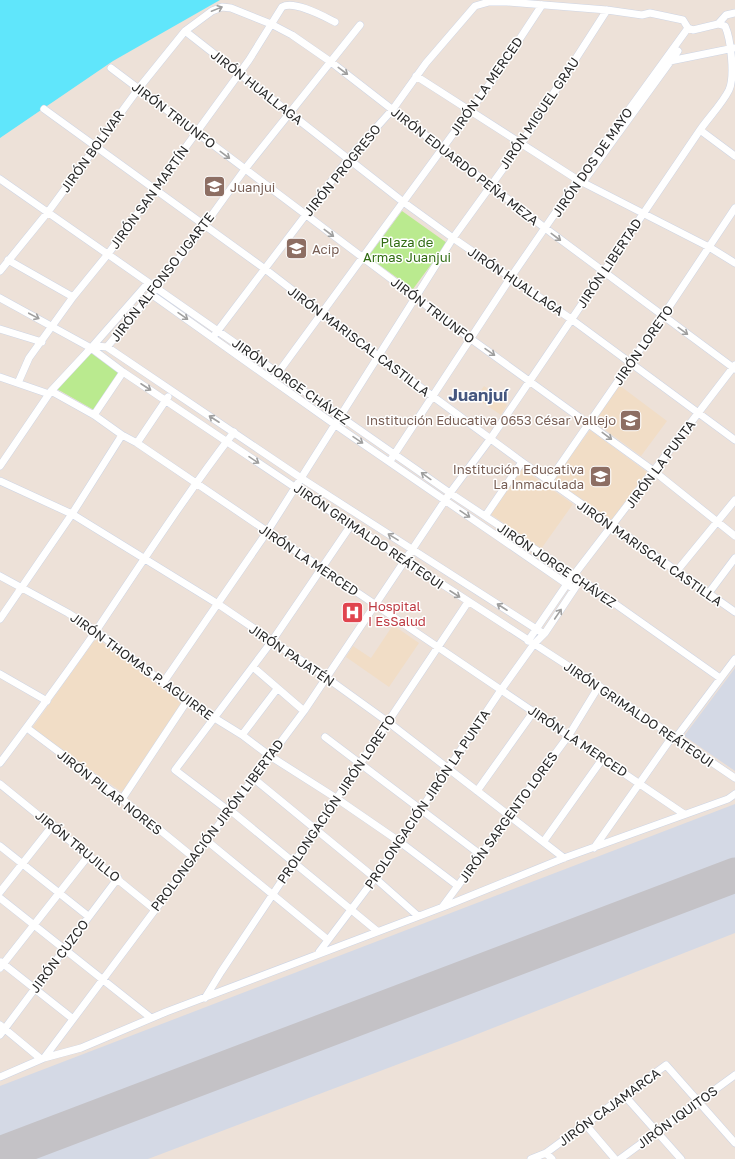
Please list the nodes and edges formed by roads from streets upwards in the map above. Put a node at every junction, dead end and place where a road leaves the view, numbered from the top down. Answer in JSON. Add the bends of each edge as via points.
{"nodes":[{"id":1,"x":542,"y":5,"type":"junction"},
{"id":2,"x":607,"y":10,"type":"junction"},
{"id":3,"x":735,"y":13,"type":"edge"},
{"id":4,"x":335,"y":22,"type":"dead end"},
{"id":5,"x":271,"y":24,"type":"junction"},
{"id":6,"x":360,"y":25,"type":"dead end"},
{"id":7,"x":722,"y":25,"type":"junction"},
{"id":8,"x":690,"y":29,"type":"junction"},
{"id":9,"x":185,"y":31,"type":"junction"},
{"id":10,"x":733,"y":49,"type":"edge"},
{"id":11,"x":331,"y":62,"type":"junction"},
{"id":12,"x":667,"y":62,"type":"junction"},
{"id":13,"x":112,"y":68,"type":"dead end"},
{"id":14,"x":239,"y":73,"type":"junction"},
{"id":15,"x":416,"y":76,"type":"junction"},
{"id":16,"x":139,"y":88,"type":"junction"},
{"id":17,"x":44,"y":109,"type":"dead end"},
{"id":18,"x":392,"y":109,"type":"junction"},
{"id":19,"x":470,"y":110,"type":"junction"},
{"id":20,"x":290,"y":113,"type":"junction"},
{"id":21,"x":700,"y":130,"type":"junction"},
{"id":22,"x":196,"y":133,"type":"junction"},
{"id":23,"x":521,"y":144,"type":"junction"},
{"id":24,"x":96,"y":147,"type":"junction"},
{"id":25,"x":443,"y":149,"type":"junction"},
{"id":26,"x":735,"y":156,"type":"edge"},
{"id":27,"x":349,"y":158,"type":"junction"},
{"id":28,"x":245,"y":169,"type":"junction"},
{"id":29,"x":0,"y":179,"type":"edge"},
{"id":30,"x":581,"y":181,"type":"junction"},
{"id":31,"x":489,"y":186,"type":"junction"},
{"id":32,"x":154,"y":190,"type":"junction"},
{"id":33,"x":402,"y":201,"type":"junction"},
{"id":34,"x":735,"y":208,"type":"edge"},
{"id":35,"x":48,"y":212,"type":"junction"},
{"id":36,"x":644,"y":213,"type":"junction"},
{"id":37,"x":306,"y":215,"type":"junction"},
{"id":38,"x":204,"y":226,"type":"junction"},
{"id":39,"x":545,"y":228,"type":"junction"},
{"id":40,"x":453,"y":238,"type":"junction"},
{"id":41,"x":709,"y":247,"type":"junction"},
{"id":42,"x":108,"y":254,"type":"junction"},
{"id":43,"x":362,"y":258,"type":"junction"},
{"id":44,"x":8,"y":260,"type":"junction"},
{"id":45,"x":735,"y":263,"type":"edge"},
{"id":46,"x":265,"y":269,"type":"junction"},
{"id":47,"x":0,"y":272,"type":"edge"},
{"id":48,"x":603,"y":272,"type":"junction"},
{"id":49,"x":511,"y":277,"type":"junction"},
{"id":50,"x":148,"y":283,"type":"junction"},
{"id":51,"x":153,"y":291,"type":"junction"},
{"id":52,"x":415,"y":296,"type":"junction"},
{"id":53,"x":73,"y":297,"type":"junction"},
{"id":54,"x":0,"y":298,"type":"edge"},
{"id":55,"x":322,"y":313,"type":"junction"},
{"id":56,"x":663,"y":316,"type":"junction"},
{"id":57,"x":571,"y":320,"type":"junction"},
{"id":58,"x":53,"y":326,"type":"junction"},
{"id":59,"x":0,"y":329,"type":"edge"},
{"id":60,"x":218,"y":330,"type":"junction"},
{"id":61,"x":213,"y":337,"type":"junction"},
{"id":62,"x":472,"y":339,"type":"junction"},
{"id":63,"x":42,"y":342,"type":"junction"},
{"id":64,"x":107,"y":347,"type":"junction"},
{"id":65,"x":91,"y":348,"type":"junction"},
{"id":66,"x":378,"y":356,"type":"junction"},
{"id":67,"x":630,"y":362,"type":"junction"},
{"id":68,"x":734,"y":367,"type":"edge"},
{"id":69,"x":123,"y":372,"type":"junction"},
{"id":70,"x":276,"y":376,"type":"junction"},
{"id":71,"x":0,"y":377,"type":"edge"},
{"id":72,"x":530,"y":380,"type":"junction"},
{"id":73,"x":18,"y":383,"type":"junction"},
{"id":74,"x":50,"y":392,"type":"junction"},
{"id":75,"x":172,"y":392,"type":"junction"},
{"id":76,"x":433,"y":396,"type":"junction"},
{"id":77,"x":166,"y":400,"type":"junction"},
{"id":78,"x":699,"y":414,"type":"junction"},
{"id":79,"x":94,"y":415,"type":"junction"},
{"id":80,"x":340,"y":415,"type":"junction"},
{"id":81,"x":589,"y":422,"type":"junction"},
{"id":82,"x":334,"y":424,"type":"junction"},
{"id":83,"x":234,"y":432,"type":"junction"},
{"id":84,"x":122,"y":435,"type":"junction"},
{"id":85,"x":491,"y":438,"type":"junction"},
{"id":86,"x":735,"y":440,"type":"edge"},
{"id":87,"x":227,"y":442,"type":"junction"},
{"id":88,"x":137,"y":443,"type":"junction"},
{"id":89,"x":394,"y":454,"type":"junction"},
{"id":90,"x":390,"y":461,"type":"junction"},
{"id":91,"x":522,"y":462,"type":"junction"},
{"id":92,"x":0,"y":466,"type":"edge"},
{"id":93,"x":655,"y":472,"type":"junction"},
{"id":94,"x":301,"y":478,"type":"junction"},
{"id":95,"x":0,"y":481,"type":"edge"},
{"id":96,"x":548,"y":481,"type":"junction"},
{"id":97,"x":196,"y":484,"type":"junction"},
{"id":98,"x":295,"y":488,"type":"junction"},
{"id":99,"x":450,"y":494,"type":"junction"},
{"id":100,"x":446,"y":500,"type":"junction"},
{"id":101,"x":735,"y":500,"type":"edge"},
{"id":102,"x":72,"y":514,"type":"junction"},
{"id":103,"x":486,"y":516,"type":"junction"},
{"id":104,"x":716,"y":522,"type":"junction"},
{"id":105,"x":351,"y":525,"type":"junction"},
{"id":106,"x":612,"y":527,"type":"junction"},
{"id":107,"x":267,"y":532,"type":"junction"},
{"id":108,"x":735,"y":536,"type":"edge"},
{"id":109,"x":413,"y":550,"type":"junction"},
{"id":110,"x":144,"y":557,"type":"junction"},
{"id":111,"x":735,"y":558,"type":"edge"},
{"id":112,"x":405,"y":561,"type":"junction"},
{"id":113,"x":322,"y":568,"type":"junction"},
{"id":114,"x":676,"y":572,"type":"junction"},
{"id":115,"x":0,"y":576,"type":"edge"},
{"id":116,"x":577,"y":578,"type":"junction"},
{"id":117,"x":567,"y":584,"type":"junction"},
{"id":118,"x":22,"y":587,"type":"junction"},
{"id":119,"x":574,"y":589,"type":"junction"},
{"id":120,"x":708,"y":594,"type":"junction"},
{"id":121,"x":468,"y":602,"type":"junction"},
{"id":122,"x":218,"y":604,"type":"junction"},
{"id":123,"x":376,"y":605,"type":"junction"},
{"id":124,"x":735,"y":612,"type":"edge"},
{"id":125,"x":0,"y":619,"type":"edge"},
{"id":126,"x":535,"y":628,"type":"junction"},
{"id":127,"x":96,"y":631,"type":"junction"},
{"id":128,"x":544,"y":634,"type":"junction"},
{"id":129,"x":272,"y":641,"type":"junction"},
{"id":130,"x":531,"y":643,"type":"junction"},
{"id":131,"x":437,"y":647,"type":"junction"},
{"id":132,"x":735,"y":659,"type":"edge"},
{"id":133,"x":253,"y":667,"type":"junction"},
{"id":134,"x":0,"y":674,"type":"edge"},
{"id":135,"x":327,"y":678,"type":"junction"},
{"id":136,"x":720,"y":678,"type":"junction"},
{"id":137,"x":163,"y":683,"type":"junction"},
{"id":138,"x":599,"y":686,"type":"junction"},
{"id":139,"x":277,"y":689,"type":"junction"},
{"id":140,"x":501,"y":690,"type":"junction"},
{"id":141,"x":46,"y":701,"type":"junction"},
{"id":142,"x":187,"y":701,"type":"junction"},
{"id":143,"x":304,"y":711,"type":"junction"},
{"id":144,"x":534,"y":711,"type":"junction"},
{"id":145,"x":214,"y":718,"type":"junction"},
{"id":146,"x":388,"y":722,"type":"junction"},
{"id":147,"x":26,"y":728,"type":"junction"},
{"id":148,"x":242,"y":735,"type":"junction"},
{"id":149,"x":569,"y":735,"type":"junction"},
{"id":150,"x":325,"y":736,"type":"dead end"},
{"id":151,"x":674,"y":738,"type":"junction"},
{"id":152,"x":270,"y":756,"type":"junction"},
{"id":153,"x":603,"y":758,"type":"junction"},
{"id":154,"x":360,"y":762,"type":"junction"},
{"id":155,"x":0,"y":763,"type":"edge"},
{"id":156,"x":448,"y":769,"type":"junction"},
{"id":157,"x":253,"y":778,"type":"junction"},
{"id":158,"x":735,"y":778,"type":"edge"},
{"id":159,"x":640,"y":783,"type":"junction"},
{"id":160,"x":0,"y":784,"type":"edge"},
{"id":161,"x":477,"y":792,"type":"junction"},
{"id":162,"x":735,"y":794,"type":"edge"},
{"id":163,"x":336,"y":798,"type":"junction"},
{"id":164,"x":122,"y":799,"type":"junction"},
{"id":165,"x":420,"y":809,"type":"junction"},
{"id":166,"x":229,"y":810,"type":"junction"},
{"id":167,"x":684,"y":814,"type":"junction"},
{"id":168,"x":509,"y":816,"type":"junction"},
{"id":169,"x":53,"y":825,"type":"junction"},
{"id":170,"x":316,"y":830,"type":"junction"},
{"id":171,"x":206,"y":840,"type":"junction"},
{"id":172,"x":544,"y":840,"type":"junction"},
{"id":173,"x":400,"y":842,"type":"junction"},
{"id":174,"x":0,"y":846,"type":"edge"},
{"id":175,"x":594,"y":848,"type":"junction"},
{"id":176,"x":89,"y":855,"type":"junction"},
{"id":177,"x":480,"y":856,"type":"junction"},
{"id":178,"x":193,"y":857,"type":"junction"},
{"id":179,"x":564,"y":858,"type":"junction"},
{"id":180,"x":295,"y":863,"type":"junction"},
{"id":181,"x":24,"y":864,"type":"junction"},
{"id":182,"x":118,"y":878,"type":"junction"},
{"id":183,"x":375,"y":878,"type":"junction"},
{"id":184,"x":458,"y":886,"type":"junction"},
{"id":185,"x":0,"y":892,"type":"edge"},
{"id":186,"x":59,"y":894,"type":"junction"},
{"id":187,"x":273,"y":895,"type":"junction"},
{"id":188,"x":0,"y":898,"type":"edge"},
{"id":189,"x":443,"y":907,"type":"junction"},
{"id":190,"x":154,"y":909,"type":"junction"},
{"id":191,"x":351,"y":909,"type":"junction"},
{"id":192,"x":88,"y":916,"type":"junction"},
{"id":193,"x":418,"y":916,"type":"junction"},
{"id":194,"x":35,"y":925,"type":"junction"},
{"id":195,"x":377,"y":931,"type":"junction"},
{"id":196,"x":328,"y":940,"type":"junction"},
{"id":197,"x":65,"y":950,"type":"junction"},
{"id":198,"x":318,"y":953,"type":"junction"},
{"id":199,"x":1,"y":964,"type":"edge"},
{"id":200,"x":102,"y":980,"type":"junction"},
{"id":201,"x":35,"y":988,"type":"junction"},
{"id":202,"x":205,"y":998,"type":"junction"},
{"id":203,"x":151,"y":1018,"type":"junction"},
{"id":204,"x":73,"y":1019,"type":"junction"},
{"id":205,"x":2,"y":1030,"type":"edge"},
{"id":206,"x":42,"y":1059,"type":"junction"},
{"id":207,"x":735,"y":1075,"type":"edge"},
{"id":208,"x":0,"y":1077,"type":"edge"},
{"id":209,"x":625,"y":1096,"type":"junction"},
{"id":210,"x":698,"y":1102,"type":"junction"},
{"id":211,"x":586,"y":1125,"type":"junction"},
{"id":212,"x":657,"y":1132,"type":"junction"},
{"id":213,"x":733,"y":1138,"type":"edge"},
{"id":214,"x":546,"y":1153,"type":"junction"},
{"id":215,"x":530,"y":1159,"type":"edge"},
{"id":216,"x":552,"y":1159,"type":"edge"},
{"id":217,"x":615,"y":1159,"type":"edge"},
{"id":218,"x":620,"y":1159,"type":"edge"},
{"id":219,"x":682,"y":1159,"type":"edge"}],
"edges":[{"from":1,"to":2,"type":"street"},
{"from":1,"to":15,"type":"street","name":"JIRÓN PROGRESO","via":[[489,2],[475,6]]},
{"from":1,"to":19,"type":"street","name":"JIRÓN LA MERCED"},
{"from":2,"to":8,"type":"street","via":[[673,17],[683,20]]},
{"from":2,"to":23,"type":"street","name":"JIRÓN MIGUEL GRAU"},
{"from":3,"to":7,"type":"street","via":[[721,18]]},
{"from":4,"to":5,"type":"street","name":"JIRÓN SAN MARTÍN","via":[[299,6],[286,5]]},
{"from":9,"to":5,"type":"street","name":"JIRÓN EDUARDO PEÑA MEZA","one_way":true,"via":[[222,6]]},
{"from":5,"to":11,"type":"street","name":"JIRÓN EDUARDO PEÑA MEZA"},
{"from":5,"to":14,"type":"street","name":"JIRÓN SAN MARTÍN"},
{"from":6,"to":11,"type":"street","name":"JIRÓN ALFONSO UGARTE"},
{"from":7,"to":8,"type":"street"},
{"from":7,"to":10,"type":"street","name":"JIRÓN LIBERTAD"},
{"from":8,"to":12,"type":"street","name":"JIRÓN DOS DE MAYO"},
{"from":9,"to":14,"type":"street","name":"JIRÓN HUALLAGA"},
{"from":9,"to":16,"type":"street","name":"JIRÓN BOLÍVAR"},
{"from":10,"to":12,"type":"street"},
{"from":10,"to":21,"type":"street","name":"JIRÓN LIBERTAD","via":[[729,90]]},
{"from":11,"to":18,"type":"street","name":"JIRÓN EDUARDO PEÑA MEZA","one_way":true},
{"from":11,"to":20,"type":"street","name":"JIRÓN ALFONSO UGARTE"},
{"from":12,"to":30,"type":"street","name":"JIRÓN DOS DE MAYO"},
{"from":13,"to":16,"type":"street","name":"JIRÓN TRIUNFO"},
{"from":14,"to":20,"type":"street","name":"JIRÓN HUALLAGA"},
{"from":14,"to":22,"type":"street","name":"JIRÓN SAN MARTÍN"},
{"from":15,"to":18,"type":"street","name":"JIRÓN PROGRESO"},
{"from":15,"to":19,"type":"street"},
{"from":16,"to":22,"type":"street","name":"JIRÓN TRIUNFO"},
{"from":16,"to":24,"type":"street","name":"JIRÓN BOLÍVAR"},
{"from":17,"to":24,"type":"street","name":"JIRÓN MARISCAL CASTILLA"},
{"from":18,"to":25,"type":"street","name":"JIRÓN EDUARDO PEÑA MEZA"},
{"from":18,"to":27,"type":"street","name":"JIRÓN PROGRESO"},
{"from":19,"to":23,"type":"street"},
{"from":19,"to":25,"type":"street","name":"JIRÓN LA MERCED"},
{"from":20,"to":27,"type":"street","name":"JIRÓN HUALLAGA"},
{"from":20,"to":28,"type":"street","name":"JIRÓN ALFONSO UGARTE"},
{"from":21,"to":26,"type":"street"},
{"from":21,"to":36,"type":"street","name":"JIRÓN LIBERTAD"},
{"from":22,"to":28,"type":"street","name":"JIRÓN TRIUNFO","one_way":true},
{"from":22,"to":32,"type":"street","name":"JIRÓN SAN MARTÍN"},
{"from":23,"to":30,"type":"street"},
{"from":23,"to":31,"type":"street","name":"JIRÓN MIGUEL GRAU"},
{"from":24,"to":32,"type":"street","name":"JIRÓN MARISCAL CASTILLA"},
{"from":24,"to":35,"type":"street","name":"JIRÓN BOLÍVAR"},
{"from":25,"to":31,"type":"street","name":"JIRÓN EDUARDO PEÑA MEZA"},
{"from":25,"to":33,"type":"street","name":"JIRÓN LA MERCED"},
{"from":27,"to":33,"type":"street","name":"JIRÓN HUALLAGA"},
{"from":27,"to":37,"type":"street","name":"JIRÓN PROGRESO"},
{"from":28,"to":37,"type":"street","name":"JIRÓN TRIUNFO"},
{"from":28,"to":38,"type":"street","name":"JIRÓN ALFONSO UGARTE"},
{"from":29,"to":35,"type":"street","name":"JIRÓN JORGE CHÁVEZ"},
{"from":30,"to":36,"type":"street"},
{"from":30,"to":39,"type":"street","name":"JIRÓN DOS DE MAYO"},
{"from":31,"to":39,"type":"street","name":"JIRÓN EDUARDO PEÑA MEZA"},
{"from":31,"to":40,"type":"street","name":"JIRÓN MIGUEL GRAU"},
{"from":32,"to":38,"type":"street","name":"JIRÓN MARISCAL CASTILLA"},
{"from":32,"to":42,"type":"street","name":"JIRÓN SAN MARTÍN"},
{"from":33,"to":40,"type":"street","name":"JIRÓN HUALLAGA"},
{"from":33,"to":43,"type":"street","name":"JIRÓN LA MERCED"},
{"from":34,"to":41,"type":"street","name":"JIRÓN LORETO"},
{"from":35,"to":42,"type":"street","name":"JIRÓN JORGE CHÁVEZ"},
{"from":35,"to":44,"type":"street","name":"JIRÓN BOLÍVAR"},
{"from":36,"to":41,"type":"street"},
{"from":36,"to":48,"type":"street","name":"JIRÓN LIBERTAD"},
{"from":37,"to":43,"type":"street","name":"JIRÓN TRIUNFO","one_way":true},
{"from":37,"to":46,"type":"street","name":"JIRÓN PROGRESO"},
{"from":38,"to":46,"type":"street","name":"JIRÓN MARISCAL CASTILLA"},
{"from":38,"to":51,"type":"street","name":"JIRÓN ALFONSO UGARTE"},
{"from":39,"to":48,"type":"street","name":"JIRÓN EDUARDO PEÑA MEZA","one_way":true},
{"from":39,"to":49,"type":"street","name":"JIRÓN DOS DE MAYO"},
{"from":40,"to":49,"type":"street","name":"JIRÓN HUALLAGA"},
{"from":40,"to":52,"type":"street","name":"JIRÓN MIGUEL GRAU"},
{"from":41,"to":45,"type":"street"},
{"from":41,"to":56,"type":"street","name":"JIRÓN LORETO"},
{"from":42,"to":50,"type":"street","name":"JIRÓN JORGE CHÁVEZ"},
{"from":42,"to":53,"type":"street","name":"JIRÓN SAN MARTÍN"},
{"from":43,"to":52,"type":"street","name":"JIRÓN TRIUNFO"},
{"from":43,"to":55,"type":"street","name":"JIRÓN LA MERCED"},
{"from":44,"to":47,"type":"street","name":"JIRÓN BOLÍVAR"},
{"from":44,"to":53,"type":"street"},
{"from":46,"to":55,"type":"street","name":"JIRÓN MARISCAL CASTILLA"},
{"from":46,"to":60,"type":"street","name":"JIRÓN PROGRESO"},
{"from":48,"to":56,"type":"street","name":"JIRÓN EDUARDO PEÑA MEZA"},
{"from":48,"to":57,"type":"street","name":"JIRÓN LIBERTAD"},
{"from":49,"to":57,"type":"street","name":"JIRÓN HUALLAGA"},
{"from":49,"to":62,"type":"street","name":"JIRÓN DOS DE MAYO"},
{"from":50,"to":51,"type":"street","name":"JIRÓN JORGE CHÁVEZ"},
{"from":50,"to":65,"type":"street"},
{"from":51,"to":60,"type":"street","name":"JIRÓN JORGE CHÁVEZ"},
{"from":51,"to":61,"type":"street","name":"JIRÓN JORGE CHÁVEZ","one_way":true},
{"from":51,"to":64,"type":"street","name":"JIRÓN ALFONSO UGARTE"},
{"from":52,"to":62,"type":"street","name":"JIRÓN TRIUNFO"},
{"from":52,"to":66,"type":"street","name":"JIRÓN MIGUEL GRAU"},
{"from":53,"to":58,"type":"street","name":"JIRÓN SAN MARTÍN"},
{"from":54,"to":58,"type":"street","name":"JIRÓN GRIMALDO REÁTEGUI","one_way":true},
{"from":55,"to":66,"type":"street","name":"JIRÓN MARISCAL CASTILLA"},
{"from":55,"to":70,"type":"street","name":"JIRÓN LA MERCED"},
{"from":56,"to":67,"type":"street","name":"JIRÓN LORETO"},
{"from":56,"to":68,"type":"street","name":"JIRÓN EDUARDO PEÑA MEZA","one_way":true},
{"from":57,"to":67,"type":"street","name":"JIRÓN HUALLAGA"},
{"from":57,"to":72,"type":"street","name":"JIRÓN LIBERTAD"},
{"from":58,"to":63,"type":"street","name":"JIRÓN SAN MARTÍN"},
{"from":58,"to":65,"type":"street","name":"JIRÓN GRIMALDO REÁTEGUI"},
{"from":59,"to":63,"type":"street"},
{"from":60,"to":61,"type":"street","name":"JIRÓN PROGRESO"},
{"from":60,"to":70,"type":"street","name":"JIRÓN JORGE CHÁVEZ"},
{"from":61,"to":70,"type":"street","name":"JIRÓN JORGE CHÁVEZ"},
{"from":62,"to":72,"type":"street","name":"JIRÓN TRIUNFO","one_way":true},
{"from":62,"to":76,"type":"street","name":"JIRÓN DOS DE MAYO"},
{"from":63,"to":73,"type":"street","name":"JIRÓN SAN MARTÍN","via":[[29,358]]},
{"from":64,"to":65,"type":"street","name":"JIRÓN ALFONSO UGARTE"},
{"from":64,"to":75,"type":"street","name":"JIRÓN GRIMALDO REÁTEGUI"},
{"from":65,"to":69,"type":"street","name":"JIRÓN GRIMALDO REÁTEGUI"},
{"from":65,"to":74,"type":"street"},
{"from":66,"to":76,"type":"street","name":"JIRÓN MARISCAL CASTILLA"},
{"from":66,"to":80,"type":"street","name":"JIRÓN MIGUEL GRAU"},
{"from":67,"to":78,"type":"street","name":"JIRÓN HUALLAGA"},
{"from":67,"to":81,"type":"street","name":"JIRÓN LORETO"},
{"from":68,"to":78,"type":"street","name":"JIRÓN LA PUNTA"},
{"from":69,"to":77,"type":"street","name":"JIRÓN GRIMALDO REÁTEGUI","one_way":true},
{"from":69,"to":79,"type":"street"},
{"from":70,"to":80,"type":"street","name":"JIRÓN JORGE CHÁVEZ"},
{"from":70,"to":82,"type":"street","name":"JIRÓN JORGE CHÁVEZ"},
{"from":71,"to":73,"type":"street","name":"JIRÓN LA MERCED"},
{"from":72,"to":81,"type":"street","name":"JIRÓN TRIUNFO"},
{"from":72,"to":85,"type":"street","name":"JIRÓN LIBERTAD"},
{"from":73,"to":74,"type":"street","name":"JIRÓN LA MERCED"},
{"from":74,"to":79,"type":"street","name":"JIRÓN LA MERCED"},
{"from":74,"to":92,"type":"street"},
{"from":75,"to":77,"type":"street"},
{"from":83,"to":75,"type":"street","name":"JIRÓN GRIMALDO REÁTEGUI","one_way":true},
{"from":76,"to":85,"type":"street","name":"JIRÓN MARISCAL CASTILLA"},
{"from":76,"to":89,"type":"street","name":"JIRÓN DOS DE MAYO"},
{"from":77,"to":87,"type":"street","name":"JIRÓN GRIMALDO REÁTEGUI"},
{"from":77,"to":88,"type":"street"},
{"from":78,"to":86,"type":"street","name":"JIRÓN HUALLAGA"},
{"from":78,"to":93,"type":"street","name":"JIRÓN LA PUNTA"},
{"from":79,"to":84,"type":"street","name":"JIRÓN LA MERCED"},
{"from":80,"to":82,"type":"street","name":"JIRÓN MIGUEL GRAU"},
{"from":80,"to":89,"type":"street","name":"JIRÓN JORGE CHÁVEZ"},
{"from":81,"to":93,"type":"street","name":"JIRÓN TRIUNFO","one_way":true},
{"from":81,"to":96,"type":"street","name":"JIRÓN LORETO"},
{"from":82,"to":90,"type":"street","name":"JIRÓN JORGE CHÁVEZ","one_way":true},
{"from":82,"to":94,"type":"street","name":"JIRÓN MIGUEL GRAU"},
{"from":83,"to":87,"type":"street"},
{"from":83,"to":94,"type":"street","name":"JIRÓN GRIMALDO REÁTEGUI"},
{"from":84,"to":88,"type":"street","name":"JIRÓN LA MERCED"},
{"from":84,"to":102,"type":"street"},
{"from":85,"to":91,"type":"street","name":"JIRÓN MARISCAL CASTILLA"},
{"from":85,"to":99,"type":"street","name":"JIRÓN LIBERTAD"},
{"from":87,"to":97,"type":"street"},
{"from":87,"to":98,"type":"street","name":"JIRÓN GRIMALDO REÁTEGUI","one_way":true},
{"from":88,"to":97,"type":"street","name":"JIRÓN LA MERCED"},
{"from":89,"to":90,"type":"street","name":"JIRÓN DOS DE MAYO"},
{"from":99,"to":89,"type":"street","name":"JIRÓN JORGE CHÁVEZ","one_way":true},
{"from":90,"to":100,"type":"street","name":"JIRÓN JORGE CHÁVEZ"},
{"from":91,"to":96,"type":"street","name":"JIRÓN MARISCAL CASTILLA"},
{"from":91,"to":103,"type":"street"},
{"from":93,"to":104,"type":"street","name":"JIRÓN TRIUNFO"},
{"from":93,"to":106,"type":"street","name":"JIRÓN LA PUNTA"},
{"from":94,"to":98,"type":"street","name":"JIRÓN MIGUEL GRAU"},
{"from":109,"to":94,"type":"street","name":"JIRÓN GRIMALDO REÁTEGUI","one_way":true},
{"from":95,"to":102,"type":"street","name":"JIRÓN PAJATÉN"},
{"from":96,"to":106,"type":"street","name":"JIRÓN MARISCAL CASTILLA"},
{"from":97,"to":107,"type":"street","name":"JIRÓN LA MERCED"},
{"from":97,"to":110,"type":"street"},
{"from":98,"to":105,"type":"street","name":"JIRÓN GRIMALDO REÁTEGUI"},
{"from":98,"to":107,"type":"street","name":"JIRÓN MIGUEL GRAU"},
{"from":99,"to":100,"type":"street","name":"JIRÓN LIBERTAD"},
{"from":99,"to":103,"type":"street","name":"JIRÓN JORGE CHÁVEZ"},
{"from":100,"to":109,"type":"street","name":"JIRÓN LIBERTAD"},
{"from":100,"to":117,"type":"street","name":"JIRÓN JORGE CHÁVEZ","one_way":true},
{"from":101,"to":104,"type":"street"},
{"from":102,"to":110,"type":"street","name":"JIRÓN PAJATÉN"},
{"from":102,"to":118,"type":"street"},
{"from":103,"to":116,"type":"street","name":"JIRÓN JORGE CHÁVEZ"},
{"from":104,"to":108,"type":"street","name":"JIRÓN TRIUNFO"},
{"from":104,"to":114,"type":"street"},
{"from":105,"to":112,"type":"street","name":"JIRÓN GRIMALDO REÁTEGUI"},
{"from":105,"to":113,"type":"street"},
{"from":106,"to":114,"type":"street","name":"JIRÓN MARISCAL CASTILLA"},
{"from":106,"to":116,"type":"street","name":"JIRÓN LA PUNTA"},
{"from":107,"to":113,"type":"street","name":"JIRÓN LA MERCED"},
{"from":107,"to":122,"type":"street","name":"JIRÓN MIGUEL GRAU"},
{"from":109,"to":112,"type":"street","name":"PROLONGACIÓN JIRÓN LIBERTAD"},
{"from":126,"to":109,"type":"street","name":"JIRÓN GRIMALDO REÁTEGUI","one_way":true},
{"from":110,"to":122,"type":"street","name":"JIRÓN PAJATÉN"},
{"from":110,"to":127,"type":"street"},
{"from":111,"to":120,"type":"street"},
{"from":112,"to":121,"type":"street","name":"JIRÓN GRIMALDO REÁTEGUI","one_way":true},
{"from":112,"to":123,"type":"street","name":"PROLONGACIÓN JIRÓN LIBERTAD"},
{"from":113,"to":123,"type":"street","name":"JIRÓN LA MERCED"},
{"from":113,"to":129,"type":"street"},
{"from":114,"to":120,"type":"street","name":"JIRÓN MARISCAL CASTILLA"},
{"from":115,"to":118,"type":"street","name":"JIRÓN THOMAS P. AGUIRRE"},
{"from":116,"to":117,"type":"street","name":"JIRÓN LA PUNTA"},
{"from":116,"to":119,"type":"street","name":"JIRÓN LA PUNTA"},
{"from":116,"to":136,"type":"street","name":"JIRÓN JORGE CHÁVEZ"},
{"from":117,"to":119,"type":"street","name":"JIRÓN JORGE CHÁVEZ"},
{"from":117,"to":126,"type":"street","name":"JIRÓN LA PUNTA"},
{"from":118,"to":125,"type":"street"},
{"from":118,"to":127,"type":"street","name":"JIRÓN THOMAS P. AGUIRRE"},
{"from":128,"to":119,"type":"street","name":"JIRÓN LA PUNTA","one_way":true},
{"from":120,"to":124,"type":"street","name":"JIRÓN MARISCAL CASTILLA"},
{"from":121,"to":130,"type":"street","name":"JIRÓN GRIMALDO REÁTEGUI"},
{"from":121,"to":131,"type":"street","name":"PROLONGACIÓN JIRÓN LORETO"},
{"from":122,"to":129,"type":"street","name":"JIRÓN PAJATÉN"},
{"from":122,"to":137,"type":"street","name":"JIRÓN MIGUEL GRAU"},
{"from":123,"to":131,"type":"street","name":"JIRÓN LA MERCED"},
{"from":123,"to":135,"type":"street","name":"PROLONGACIÓN JIRÓN LIBERTAD"},
{"from":126,"to":128,"type":"street","name":"JIRÓN GRIMALDO REÁTEGUI"},
{"from":126,"to":130,"type":"street","name":"JIRÓN LA PUNTA"},
{"from":127,"to":137,"type":"street","name":"JIRÓN THOMAS P. AGUIRRE"},
{"from":127,"to":141,"type":"street"},
{"from":128,"to":130,"type":"street","name":"JIRÓN LA PUNTA"},
{"from":129,"to":133,"type":"street"},
{"from":129,"to":135,"type":"street","name":"JIRÓN PAJATÉN"},
{"from":130,"to":138,"type":"street","name":"JIRÓN GRIMALDO REÁTEGUI"},
{"from":130,"to":140,"type":"street","name":"PROLONGACIÓN JIRÓN LA PUNTA"},
{"from":131,"to":140,"type":"street","name":"JIRÓN LA MERCED"},
{"from":131,"to":146,"type":"street","name":"PROLONGACIÓN JIRÓN LORETO"},
{"from":132,"to":136,"type":"street"},
{"from":133,"to":139,"type":"street"},
{"from":133,"to":145,"type":"street"},
{"from":134,"to":141,"type":"street"},
{"from":135,"to":143,"type":"street","name":"PROLONGACIÓN JIRÓN LIBERTAD"},
{"from":135,"to":146,"type":"street","name":"JIRÓN PAJATÉN"},
{"from":136,"to":151,"type":"street"},
{"from":137,"to":142,"type":"street","name":"JIRÓN THOMAS P. AGUIRRE"},
{"from":138,"to":149,"type":"street","name":"JIRÓN SARGENTO LORES"},
{"from":138,"to":151,"type":"street","name":"JIRÓN GRIMALDO REÁTEGUI"},
{"from":139,"to":143,"type":"street"},
{"from":139,"to":148,"type":"street"},
{"from":140,"to":144,"type":"street","name":"JIRÓN LA MERCED"},
{"from":140,"to":156,"type":"street","name":"PROLONGACIÓN JIRÓN LA PUNTA"},
{"from":141,"to":147,"type":"street"},
{"from":142,"to":145,"type":"street","name":"JIRÓN THOMAS P. AGUIRRE"},
{"from":142,"to":164,"type":"street"},
{"from":143,"to":152,"type":"street","name":"PROLONGACIÓN JIRÓN LIBERTAD"},
{"from":144,"to":149,"type":"street","name":"JIRÓN LA MERCED"},
{"from":144,"to":161,"type":"street"},
{"from":145,"to":148,"type":"street","name":"JIRÓN THOMAS P. AGUIRRE"},
{"from":145,"to":166,"type":"street","via":[[175,770]]},
{"from":146,"to":154,"type":"street","name":"PROLONGACIÓN JIRÓN LORETO"},
{"from":146,"to":156,"type":"street","name":"JIRÓN PAJATÉN"},
{"from":147,"to":155,"type":"street"},
{"from":147,"to":164,"type":"street","name":"JIRÓN PILAR NORES"},
{"from":148,"to":152,"type":"street","name":"JIRÓN THOMAS P. AGUIRRE"},
{"from":149,"to":153,"type":"street","name":"JIRÓN LA MERCED"},
{"from":149,"to":168,"type":"street","name":"JIRÓN SARGENTO LORES"},
{"from":150,"to":154,"type":"street"},
{"from":151,"to":158,"type":"street","name":"JIRÓN GRIMALDO REÁTEGUI"},
{"from":151,"to":159,"type":"street"},
{"from":152,"to":157,"type":"street","name":"PROLONGACIÓN JIRÓN LIBERTAD"},
{"from":152,"to":163,"type":"street","name":"JIRÓN THOMAS P. AGUIRRE"},
{"from":153,"to":159,"type":"street","name":"JIRÓN LA MERCED"},
{"from":153,"to":172,"type":"street"},
{"from":154,"to":163,"type":"street","name":"PROLONGACIÓN JIRÓN LORETO"},
{"from":154,"to":165,"type":"street"},
{"from":156,"to":161,"type":"street","name":"JIRÓN PAJATÉN"},
{"from":156,"to":165,"type":"street","name":"PROLONGACIÓN JIRÓN LA PUNTA"},
{"from":157,"to":166,"type":"street","name":"PROLONGACIÓN JIRÓN LIBERTAD"},
{"from":157,"to":170,"type":"street"},
{"from":159,"to":167,"type":"street","name":"JIRÓN LA MERCED"},
{"from":159,"to":175,"type":"street"},
{"from":160,"to":169,"type":"street","name":"JIRÓN TRUJILLO"},
{"from":161,"to":168,"type":"street","name":"JIRÓN PAJATÉN"},
{"from":162,"to":167,"type":"street"},
{"from":163,"to":170,"type":"street","name":"PROLONGACIÓN JIRÓN LORETO"},
{"from":163,"to":173,"type":"street","name":"JIRÓN THOMAS P. AGUIRRE"},
{"from":164,"to":178,"type":"street","name":"JIRÓN PILAR NORES"},
{"from":165,"to":173,"type":"street","name":"PROLONGACIÓN JIRÓN LA PUNTA"},
{"from":165,"to":177,"type":"street"},
{"from":166,"to":171,"type":"street","name":"PROLONGACIÓN JIRÓN LIBERTAD"},
{"from":166,"to":180,"type":"street"},
{"from":167,"to":175,"type":"street"},
{"from":168,"to":172,"type":"street","name":"JIRÓN PAJATÉN"},
{"from":168,"to":177,"type":"street","name":"JIRÓN SARGENTO LORES"},
{"from":169,"to":176,"type":"street","name":"JIRÓN TRUJILLO"},
{"from":169,"to":181,"type":"street"},
{"from":170,"to":180,"type":"street","name":"PROLONGACIÓN JIRÓN LORETO"},
{"from":170,"to":183,"type":"street"},
{"from":171,"to":178,"type":"street","name":"PROLONGACIÓN JIRÓN LIBERTAD"},
{"from":171,"to":187,"type":"street"},
{"from":172,"to":179,"type":"street","name":"JIRÓN PAJATÉN"},
{"from":173,"to":183,"type":"street","name":"PROLONGACIÓN JIRÓN LA PUNTA"},
{"from":173,"to":184,"type":"street","name":"JIRÓN THOMAS P. AGUIRRE"},
{"from":174,"to":181,"type":"street"},
{"from":175,"to":179,"type":"street"},
{"from":176,"to":182,"type":"street","name":"JIRÓN TRUJILLO"},
{"from":176,"to":186,"type":"street"},
{"from":177,"to":184,"type":"street","name":"JIRÓN SARGENTO LORES"},
{"from":178,"to":190,"type":"street","name":"PROLONGACIÓN JIRÓN LIBERTAD"},
{"from":179,"to":189,"type":"street"},
{"from":180,"to":187,"type":"street","name":"PROLONGACIÓN JIRÓN LORETO"},
{"from":180,"to":191,"type":"street"},
{"from":181,"to":185,"type":"street"},
{"from":181,"to":186,"type":"street"},
{"from":182,"to":190,"type":"street","name":"JIRÓN TRUJILLO"},
{"from":182,"to":192,"type":"street","name":"JIRÓN CUZCO"},
{"from":183,"to":191,"type":"street","name":"PROLONGACIÓN JIRÓN LA PUNTA"},
{"from":183,"to":193,"type":"street"},
{"from":184,"to":189,"type":"street","name":"JIRÓN SARGENTO LORES"},
{"from":186,"to":192,"type":"street"},
{"from":186,"to":194,"type":"street"},
{"from":187,"to":196,"type":"street"},
{"from":187,"to":202,"type":"street","name":"PROLONGACIÓN JIRÓN LORETO"},
{"from":188,"to":194,"type":"street"},
{"from":189,"to":193,"type":"street"},
{"from":190,"to":200,"type":"street","name":"PROLONGACIÓN JIRÓN LIBERTAD"},
{"from":191,"to":195,"type":"street"},
{"from":191,"to":196,"type":"street","name":"PROLONGACIÓN JIRÓN LA PUNTA"},
{"from":192,"to":197,"type":"street","name":"JIRÓN CUZCO"},
{"from":193,"to":195,"type":"street"},
{"from":194,"to":197,"type":"street"},
{"from":194,"to":199,"type":"street"},
{"from":195,"to":198,"type":"street"},
{"from":196,"to":198,"type":"street","name":"PROLONGACIÓN JIRÓN LA PUNTA"},
{"from":197,"to":200,"type":"street"},
{"from":197,"to":201,"type":"street","name":"JIRÓN CUZCO"},
{"from":198,"to":202,"type":"street"},
{"from":199,"to":201,"type":"street"},
{"from":200,"to":203,"type":"street"},
{"from":200,"to":204,"type":"street","name":"PROLONGACIÓN JIRÓN LIBERTAD"},
{"from":201,"to":204,"type":"street"},
{"from":201,"to":205,"type":"street","name":"JIRÓN CUZCO"},
{"from":202,"to":203,"type":"street"},
{"from":203,"to":206,"type":"street","via":[[81,1048]]},
{"from":204,"to":206,"type":"street","name":"PROLONGACIÓN JIRÓN LIBERTAD"},
{"from":205,"to":206,"type":"street"},
{"from":206,"to":208,"type":"street"},
{"from":207,"to":210,"type":"street","name":"JIRÓN IQUITOS"},
{"from":209,"to":210,"type":"street","name":"JIRÓN CAJAMARCA","via":[[666,1065]]},
{"from":209,"to":211,"type":"street","name":"JIRÓN CAJAMARCA"},
{"from":209,"to":212,"type":"street"},
{"from":210,"to":212,"type":"street","name":"JIRÓN IQUITOS"},
{"from":210,"to":213,"type":"street"},
{"from":211,"to":214,"type":"street","name":"JIRÓN CAJAMARCA"},
{"from":211,"to":217,"type":"street"},
{"from":212,"to":218,"type":"street","name":"JIRÓN IQUITOS"},
{"from":212,"to":219,"type":"street"},
{"from":214,"to":215,"type":"street","name":"JIRÓN CAJAMARCA"},
{"from":214,"to":216,"type":"street"}]}
